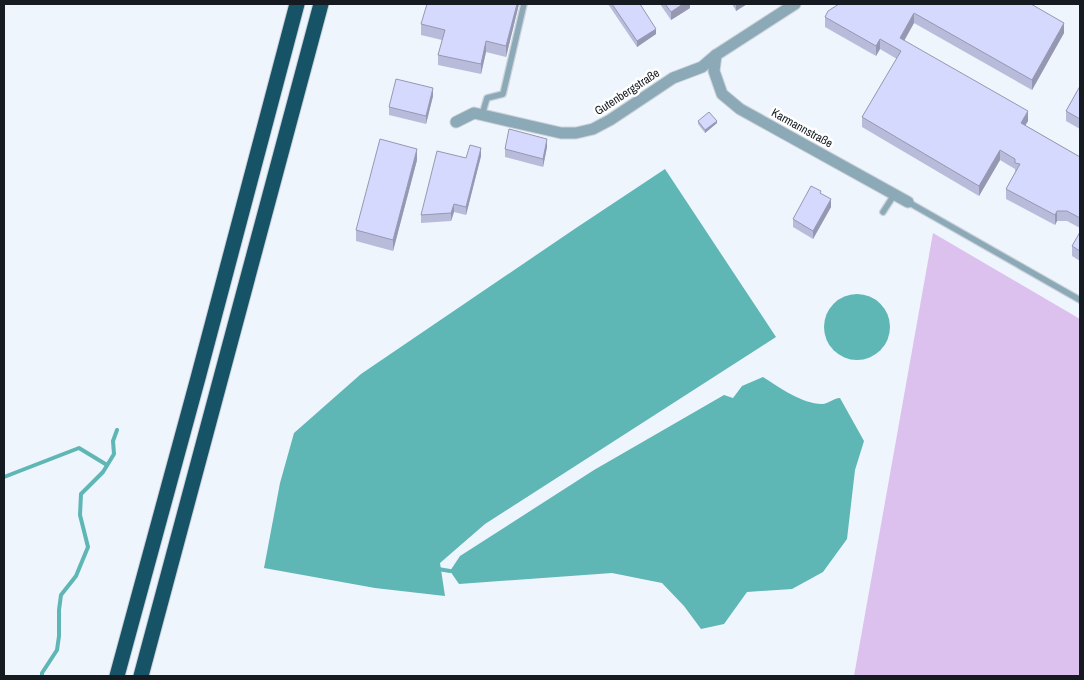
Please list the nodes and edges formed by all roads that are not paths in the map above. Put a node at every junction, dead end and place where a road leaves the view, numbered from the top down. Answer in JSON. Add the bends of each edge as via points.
{"nodes":[{"id":1,"x":297,"y":4,"type":"edge"},
{"id":2,"x":321,"y":4,"type":"edge"},
{"id":3,"x":524,"y":4,"type":"edge"},
{"id":4,"x":795,"y":4,"type":"edge"},
{"id":5,"x":716,"y":55,"type":"junction"},
{"id":6,"x":482,"y":115,"type":"junction"},
{"id":7,"x":456,"y":122,"type":"dead end"},
{"id":8,"x":894,"y":195,"type":"junction"},
{"id":9,"x":908,"y":202,"type":"joint"},
{"id":10,"x":883,"y":212,"type":"dead end"},
{"id":11,"x":1080,"y":300,"type":"edge"},
{"id":12,"x":117,"y":676,"type":"edge"},
{"id":13,"x":141,"y":676,"type":"edge"}],
"edges":[{"from":1,"to":12,"type":"highway"},
{"from":2,"to":13,"type":"highway"},
{"from":3,"to":6,"type":"lane","via":[[503,94],[487,98]]},
{"from":4,"to":5,"type":"street","name":"Gutenbergstraße"},
{"from":5,"to":6,"type":"street","name":"Gutenbergstraße","via":[[702,67],[673,78],[592,129],[561,133]]},
{"from":5,"to":8,"type":"street","name":"Karmannstraße","via":[[714,71],[722,94],[740,109]]},
{"from":6,"to":7,"type":"street","name":"Gutenbergstraße","via":[[474,113]]},
{"from":8,"to":9,"type":"street","name":"Karmannstraße"},
{"from":8,"to":10,"type":"lane"},
{"from":9,"to":11,"type":"lane"}]}
